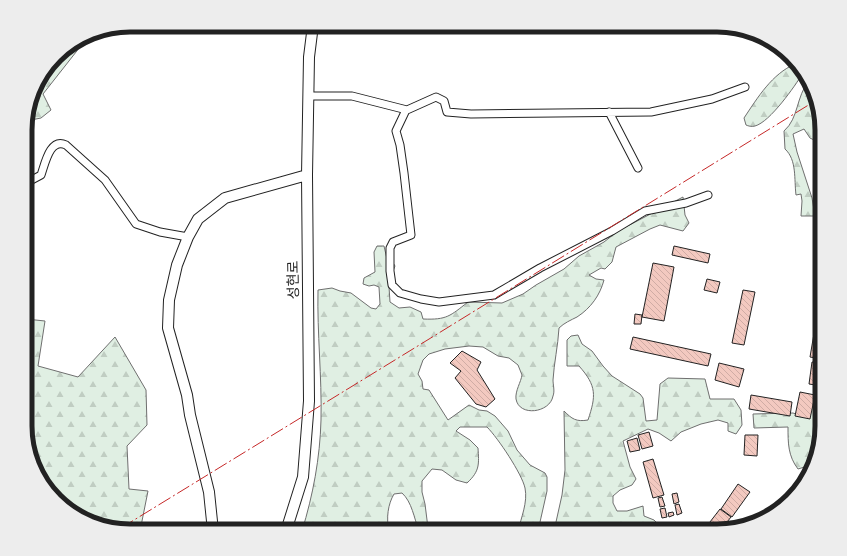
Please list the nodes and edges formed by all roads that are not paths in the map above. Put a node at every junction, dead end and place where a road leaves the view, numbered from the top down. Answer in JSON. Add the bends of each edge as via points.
{"nodes":[{"id":1,"x":312,"y":32,"type":"edge"},
{"id":2,"x":745,"y":87,"type":"dead end"},
{"id":3,"x":308,"y":96,"type":"junction"},
{"id":4,"x":406,"y":110,"type":"junction"},
{"id":5,"x":609,"y":112,"type":"junction"},
{"id":6,"x":638,"y":168,"type":"dead end"},
{"id":7,"x":307,"y":175,"type":"junction"},
{"id":8,"x":32,"y":180,"type":"edge"},
{"id":9,"x":708,"y":195,"type":"dead end"},
{"id":10,"x":188,"y":237,"type":"junction"},
{"id":11,"x":212,"y":524,"type":"edge"},
{"id":12,"x":288,"y":524,"type":"edge"}],
"edges":[{"from":1,"to":3,"type":"main road","name":"성현로"},
{"from":2,"to":5,"type":"street","via":[[712,99],[651,112]]},
{"from":3,"to":4,"type":"street","via":[[352,96]]},
{"from":3,"to":7,"type":"main road","name":"성현로"},
{"from":4,"to":5,"type":"street","via":[[436,97],[444,101],[446,112]]},
{"from":4,"to":9,"type":"street","via":[[396,131],[411,235],[393,242],[390,248],[390,272],[392,285],[400,293],[421,299],[439,302],[494,295],[645,211],[686,203]]},
{"from":5,"to":6,"type":"street"},
{"from":7,"to":10,"type":"main road","via":[[225,198],[198,219]]},
{"from":7,"to":12,"type":"main road","name":"성현로","via":[[309,401],[302,477]]},
{"from":8,"to":10,"type":"street","via":[[41,175],[51,148],[58,143],[66,144],[105,180],[136,224]]},
{"from":10,"to":11,"type":"main road","via":[[177,265],[169,300],[168,328],[187,395],[209,492]]}]}
